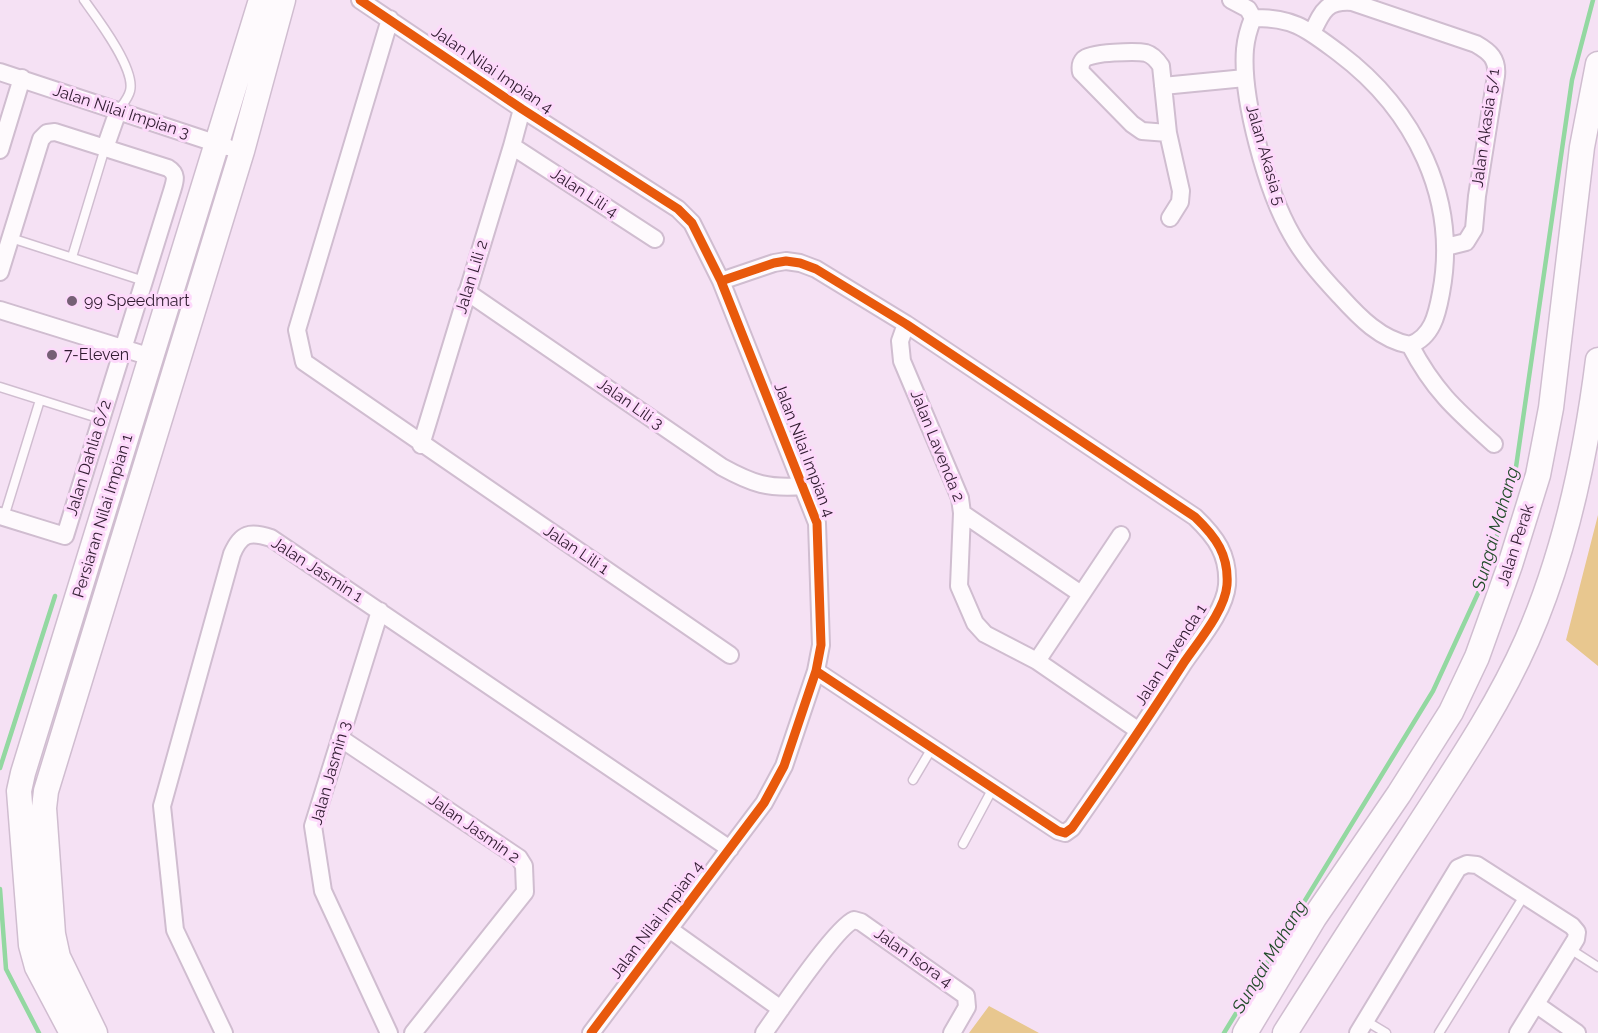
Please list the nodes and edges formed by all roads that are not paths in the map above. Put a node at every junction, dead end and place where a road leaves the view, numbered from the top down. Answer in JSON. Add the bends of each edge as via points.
{"nodes":[{"id":1,"x":84,"y":0,"type":"edge"},
{"id":2,"x":261,"y":0,"type":"edge"},
{"id":3,"x":284,"y":0,"type":"edge"},
{"id":4,"x":360,"y":0,"type":"edge"},
{"id":5,"x":1232,"y":0,"type":"edge"},
{"id":6,"x":1250,"y":9,"type":"edge"},
{"id":7,"x":390,"y":19,"type":"junction"},
{"id":8,"x":1312,"y":33,"type":"junction"},
{"id":9,"x":1598,"y":64,"type":"edge"},
{"id":10,"x":0,"y":72,"type":"edge"},
{"id":11,"x":22,"y":78,"type":"junction"},
{"id":12,"x":1245,"y":78,"type":"junction"},
{"id":13,"x":1163,"y":86,"type":"junction"},
{"id":14,"x":522,"y":109,"type":"junction"},
{"id":15,"x":118,"y":111,"type":"junction"},
{"id":16,"x":1168,"y":133,"type":"junction"},
{"id":17,"x":218,"y":144,"type":"junction"},
{"id":18,"x":512,"y":146,"type":"junction"},
{"id":19,"x":105,"y":148,"type":"junction"},
{"id":20,"x":0,"y":150,"type":"edge"},
{"id":21,"x":242,"y":151,"type":"junction"},
{"id":22,"x":1170,"y":218,"type":"dead end"},
{"id":23,"x":5,"y":237,"type":"edge"},
{"id":24,"x":655,"y":239,"type":"dead end"},
{"id":25,"x":1446,"y":247,"type":"junction"},
{"id":26,"x":72,"y":257,"type":"junction"},
{"id":27,"x":0,"y":272,"type":"edge"},
{"id":28,"x":144,"y":281,"type":"junction"},
{"id":29,"x":721,"y":281,"type":"junction"},
{"id":30,"x":467,"y":292,"type":"junction"},
{"id":31,"x":0,"y":310,"type":"edge"},
{"id":32,"x":906,"y":324,"type":"junction"},
{"id":33,"x":1410,"y":345,"type":"junction"},
{"id":34,"x":123,"y":349,"type":"junction"},
{"id":35,"x":151,"y":357,"type":"junction"},
{"id":36,"x":1598,"y":360,"type":"edge"},
{"id":37,"x":0,"y":387,"type":"edge"},
{"id":38,"x":40,"y":400,"type":"junction"},
{"id":39,"x":101,"y":419,"type":"junction"},
{"id":40,"x":1494,"y":444,"type":"dead end"},
{"id":41,"x":421,"y":445,"type":"junction"},
{"id":42,"x":804,"y":486,"type":"junction"},
{"id":43,"x":962,"y":513,"type":"junction"},
{"id":44,"x":2,"y":516,"type":"edge"},
{"id":45,"x":1121,"y":535,"type":"dead end"},
{"id":46,"x":1081,"y":594,"type":"junction"},
{"id":47,"x":380,"y":611,"type":"junction"},
{"id":48,"x":730,"y":655,"type":"dead end"},
{"id":49,"x":1037,"y":661,"type":"junction"},
{"id":50,"x":816,"y":671,"type":"junction"},
{"id":51,"x":1139,"y":731,"type":"junction"},
{"id":52,"x":340,"y":738,"type":"junction"},
{"id":53,"x":932,"y":748,"type":"junction"},
{"id":54,"x":913,"y":780,"type":"dead end"},
{"id":55,"x":993,"y":788,"type":"junction"},
{"id":56,"x":963,"y":844,"type":"dead end"},
{"id":57,"x":730,"y":849,"type":"junction"},
{"id":58,"x":1524,"y":896,"type":"junction"},
{"id":59,"x":669,"y":929,"type":"junction"},
{"id":60,"x":1570,"y":949,"type":"junction"},
{"id":61,"x":1598,"y":967,"type":"edge"},
{"id":62,"x":1537,"y":1005,"type":"junction"},
{"id":63,"x":781,"y":1009,"type":"junction"},
{"id":64,"x":1362,"y":1027,"type":"edge"},
{"id":65,"x":72,"y":1033,"type":"edge"},
{"id":66,"x":95,"y":1033,"type":"edge"},
{"id":67,"x":224,"y":1033,"type":"edge"},
{"id":68,"x":389,"y":1033,"type":"edge"},
{"id":69,"x":413,"y":1033,"type":"edge"},
{"id":70,"x":591,"y":1033,"type":"edge"},
{"id":71,"x":764,"y":1033,"type":"edge"},
{"id":72,"x":952,"y":1033,"type":"edge"},
{"id":73,"x":1245,"y":1033,"type":"edge"},
{"id":74,"x":1285,"y":1033,"type":"edge"},
{"id":75,"x":1386,"y":1033,"type":"edge"},
{"id":76,"x":1439,"y":1033,"type":"edge"},
{"id":77,"x":1518,"y":1033,"type":"edge"},
{"id":78,"x":1577,"y":1033,"type":"edge"}],
"edges":[{"from":1,"to":15,"type":"lane","via":[[116,48],[130,79],[131,90]]},
{"from":2,"to":17,"type":"street","name":"Persiaran Nilai Impian 1"},
{"from":3,"to":21,"type":"street","name":"Persiaran Nilai Impian 1"},
{"from":4,"to":7,"type":"street","name":"Jalan Nilai Impian 4"},
{"from":5,"to":6,"type":"street"},
{"from":6,"to":8,"type":"street"},
{"from":6,"to":12,"type":"street","name":"Jalan Akasia 5"},
{"from":7,"to":14,"type":"street","name":"Jalan Nilai Impian 4"},
{"from":7,"to":41,"type":"street","name":"Jalan Lili 1","via":[[296,333],[306,364]]},
{"from":8,"to":25,"type":"street","via":[[1374,82],[1402,116],[1440,199]]},
{"from":8,"to":25,"type":"street","name":"Jalan Akasia 5/1","via":[[1327,6],[1340,0],[1476,44],[1492,55],[1497,68],[1474,229],[1466,242]]},
{"from":9,"to":73,"type":"street","name":"Jalan Perak","via":[[1582,147],[1551,408],[1538,475],[1477,657],[1451,712],[1314,918]]},
{"from":10,"to":11,"type":"street","name":"Jalan Nilai Impian 3"},
{"from":11,"to":15,"type":"street","name":"Jalan Nilai Impian 3"},
{"from":11,"to":20,"type":"street"},
{"from":12,"to":13,"type":"street"},
{"from":12,"to":33,"type":"street","name":"Jalan Akasia 5","via":[[1272,190],[1291,234],[1315,269],[1349,306],[1388,338]]},
{"from":13,"to":16,"type":"street"},
{"from":13,"to":16,"type":"street","via":[[1161,66],[1143,52],[1093,54],[1081,63],[1085,77],[1132,124],[1142,130]]},
{"from":14,"to":18,"type":"street","name":"Jalan Lili 2"},
{"from":14,"to":29,"type":"street","name":"Jalan Nilai Impian 4","via":[[684,213]]},
{"from":15,"to":17,"type":"street","name":"Jalan Nilai Impian 3"},
{"from":15,"to":19,"type":"street"},
{"from":16,"to":22,"type":"street","via":[[1181,191],[1180,202]]},
{"from":17,"to":21,"type":"street","name":"Jalan Nilai Impian 3"},
{"from":17,"to":35,"type":"street","name":"Persiaran Nilai Impian 1"},
{"from":18,"to":24,"type":"street","name":"Jalan Lili 4"},
{"from":18,"to":30,"type":"street","name":"Jalan Lili 2"},
{"from":19,"to":23,"type":"street","via":[[55,132],[44,135]]},
{"from":19,"to":26,"type":"lane"},
{"from":19,"to":28,"type":"street","name":"Jalan Dahlia 6/2","via":[[168,168],[175,177]]},
{"from":21,"to":66,"type":"street","name":"Persiaran Nilai Impian 1","via":[[46,791],[53,934],[58,957]]},
{"from":23,"to":26,"type":"lane"},
{"from":23,"to":27,"type":"street"},
{"from":25,"to":33,"type":"street","via":[[1446,268],[1433,325],[1425,337]]},
{"from":26,"to":28,"type":"lane"},
{"from":28,"to":34,"type":"street","name":"Jalan Dahlia 6/2"},
{"from":29,"to":32,"type":"street","name":"Jalan Lavenda 1","via":[[774,263],[800,263],[836,280]]},
{"from":29,"to":42,"type":"street","name":"Jalan Nilai Impian 4"},
{"from":30,"to":41,"type":"street","name":"Jalan Lili 2"},
{"from":30,"to":42,"type":"street","name":"Jalan Lili 3","via":[[722,467],[767,487]]},
{"from":31,"to":34,"type":"street"},
{"from":32,"to":43,"type":"street","name":"Jalan Lavenda 2","via":[[900,341],[902,361],[955,483]]},
{"from":32,"to":51,"type":"street","name":"Jalan Lavenda 1","via":[[1195,518],[1218,542],[1227,570],[1223,603]]},
{"from":33,"to":40,"type":"street","via":[[1441,394]]},
{"from":34,"to":35,"type":"street"},
{"from":34,"to":39,"type":"street","name":"Jalan Dahlia 6/2"},
{"from":35,"to":65,"type":"street","name":"Persiaran Nilai Impian 1","via":[[20,791],[31,945],[37,967]]},
{"from":36,"to":74,"type":"street","via":[[1574,502],[1527,640],[1481,729]]},
{"from":37,"to":38,"type":"lane"},
{"from":38,"to":39,"type":"lane"},
{"from":38,"to":44,"type":"lane"},
{"from":39,"to":44,"type":"street","name":"Jalan Dahlia 6/2","via":[[64,536]]},
{"from":41,"to":48,"type":"street","name":"Jalan Lili 1"},
{"from":42,"to":50,"type":"street","name":"Jalan Nilai Impian 4","via":[[819,536],[822,632]]},
{"from":43,"to":46,"type":"street"},
{"from":43,"to":49,"type":"street","name":"Jalan Lavenda 2","via":[[958,586],[975,623],[986,634]]},
{"from":45,"to":46,"type":"street"},
{"from":46,"to":49,"type":"street"},
{"from":47,"to":52,"type":"street","name":"Jalan Jasmin 3"},
{"from":47,"to":57,"type":"street","name":"Jalan Jasmin 1"},
{"from":47,"to":67,"type":"street","name":"Jalan Jasmin 1","via":[[270,538],[250,533],[236,544],[162,806],[175,930]]},
{"from":49,"to":51,"type":"street","name":"Jalan Lavenda 2"},
{"from":50,"to":53,"type":"street","name":"Jalan Lavenda 1"},
{"from":50,"to":57,"type":"street","name":"Jalan Nilai Impian 4","via":[[784,766],[764,803]]},
{"from":51,"to":55,"type":"street","name":"Jalan Lavenda 1","via":[[1072,828],[1065,832]]},
{"from":52,"to":68,"type":"street","name":"Jalan Jasmin 3","via":[[313,826],[323,891]]},
{"from":52,"to":69,"type":"street","name":"Jalan Jasmin 2","via":[[519,858],[524,866],[525,892]]},
{"from":53,"to":54,"type":"lane"},
{"from":53,"to":55,"type":"street","name":"Jalan Lavenda 1"},
{"from":55,"to":56,"type":"lane"},
{"from":57,"to":59,"type":"street","name":"Jalan Nilai Impian 4"},
{"from":58,"to":60,"type":"street","via":[[1572,926],[1576,939]]},
{"from":58,"to":64,"type":"street","via":[[1477,865],[1458,868]]},
{"from":58,"to":76,"type":"lane"},
{"from":59,"to":63,"type":"street"},
{"from":59,"to":70,"type":"street","name":"Jalan Nilai Impian 4"},
{"from":60,"to":61,"type":"lane"},
{"from":60,"to":62,"type":"street"},
{"from":62,"to":77,"type":"street"},
{"from":62,"to":78,"type":"street"},
{"from":63,"to":71,"type":"street"},
{"from":63,"to":72,"type":"street","name":"Jalan Isora 4","via":[[828,945],[854,920],[861,921],[966,996],[967,1007]]},
{"from":64,"to":75,"type":"lane"}]}
